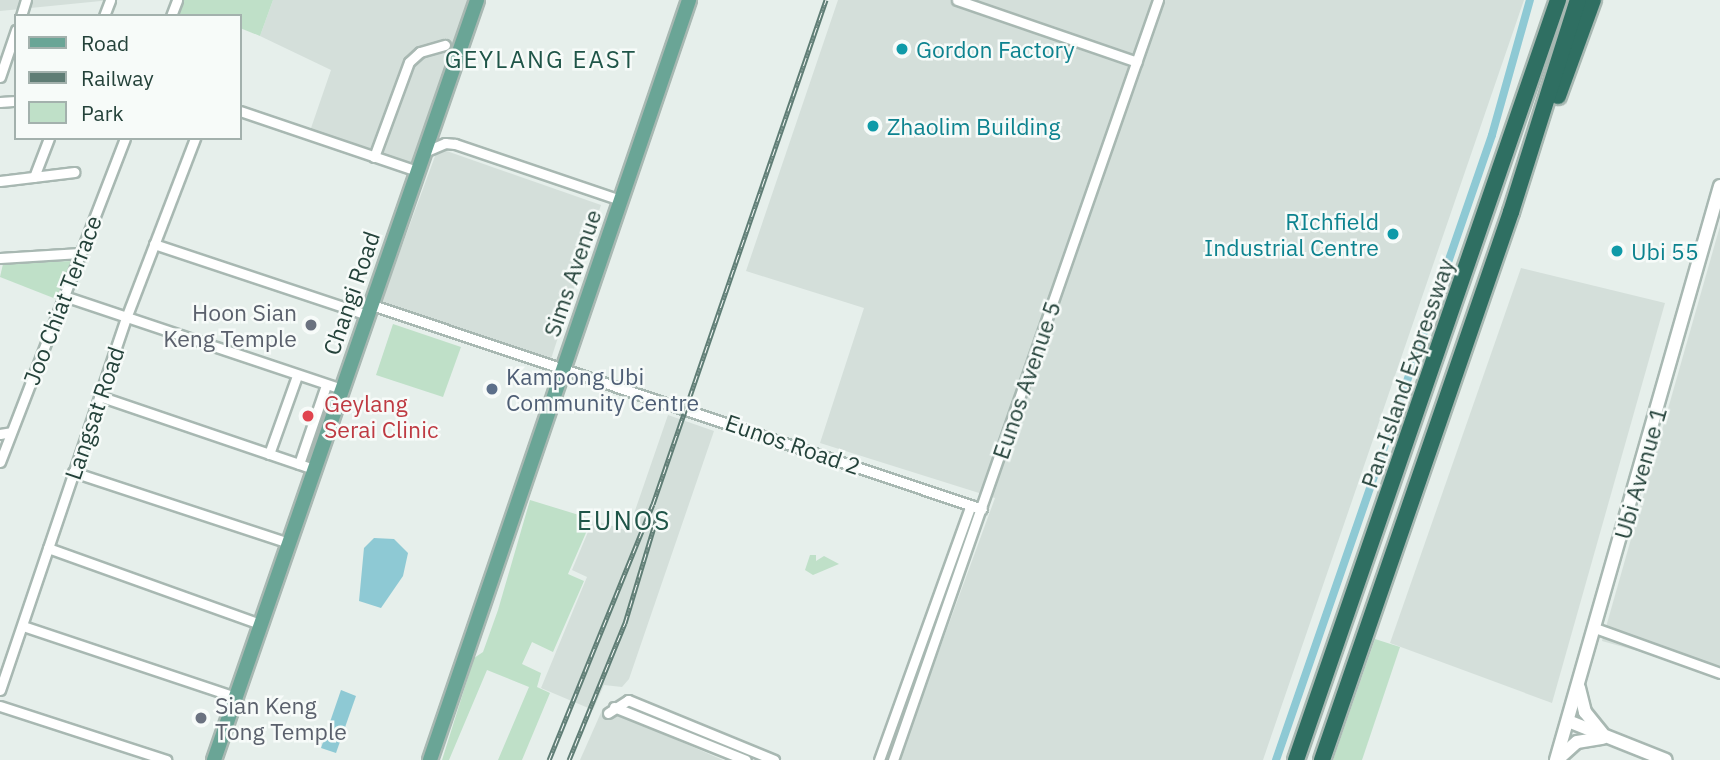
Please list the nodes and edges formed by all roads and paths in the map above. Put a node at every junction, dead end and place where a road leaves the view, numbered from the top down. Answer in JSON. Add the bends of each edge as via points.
{"nodes":[{"id":1,"x":477,"y":0,"type":"edge"},
{"id":2,"x":689,"y":0,"type":"edge"},
{"id":3,"x":957,"y":0,"type":"edge"},
{"id":4,"x":1158,"y":0,"type":"edge"},
{"id":5,"x":1547,"y":0,"type":"edge"},
{"id":6,"x":1558,"y":0,"type":"edge"},
{"id":7,"x":1578,"y":0,"type":"edge"},
{"id":8,"x":1593,"y":0,"type":"edge"},
{"id":9,"x":14,"y":36,"type":"edge"},
{"id":10,"x":445,"y":45,"type":"dead end"},
{"id":11,"x":1138,"y":62,"type":"junction"},
{"id":12,"x":0,"y":77,"type":"edge"},
{"id":13,"x":1531,"y":79,"type":"junction"},
{"id":14,"x":242,"y":112,"type":"edge"},
{"id":15,"x":48,"y":140,"type":"edge"},
{"id":16,"x":124,"y":140,"type":"edge"},
{"id":17,"x":194,"y":140,"type":"edge"},
{"id":18,"x":424,"y":152,"type":"junction"},
{"id":19,"x":374,"y":157,"type":"junction"},
{"id":20,"x":417,"y":171,"type":"junction"},
{"id":21,"x":74,"y":172,"type":"dead end"},
{"id":22,"x":34,"y":177,"type":"junction"},
{"id":23,"x":0,"y":181,"type":"edge"},
{"id":24,"x":1720,"y":186,"type":"edge"},
{"id":25,"x":620,"y":200,"type":"junction"},
{"id":26,"x":1511,"y":212,"type":"junction"},
{"id":27,"x":154,"y":244,"type":"junction"},
{"id":28,"x":80,"y":253,"type":"junction"},
{"id":29,"x":0,"y":258,"type":"edge"},
{"id":30,"x":64,"y":296,"type":"junction"},
{"id":31,"x":370,"y":310,"type":"junction"},
{"id":32,"x":126,"y":318,"type":"junction"},
{"id":33,"x":563,"y":371,"type":"junction"},
{"id":34,"x":298,"y":376,"type":"junction"},
{"id":35,"x":326,"y":384,"type":"junction"},
{"id":36,"x":342,"y":389,"type":"junction"},
{"id":37,"x":99,"y":396,"type":"junction"},
{"id":38,"x":11,"y":432,"type":"junction"},
{"id":39,"x":0,"y":433,"type":"edge"},
{"id":40,"x":269,"y":454,"type":"junction"},
{"id":41,"x":0,"y":462,"type":"edge"},
{"id":42,"x":299,"y":464,"type":"junction"},
{"id":43,"x":313,"y":469,"type":"junction"},
{"id":44,"x":73,"y":472,"type":"junction"},
{"id":45,"x":971,"y":505,"type":"junction"},
{"id":46,"x":982,"y":509,"type":"junction"},
{"id":47,"x":286,"y":542,"type":"junction"},
{"id":48,"x":48,"y":548,"type":"junction"},
{"id":49,"x":258,"y":622,"type":"junction"},
{"id":50,"x":23,"y":626,"type":"junction"},
{"id":51,"x":1595,"y":628,"type":"junction"},
{"id":52,"x":1720,"y":673,"type":"edge"},
{"id":53,"x":1578,"y":685,"type":"junction"},
{"id":54,"x":0,"y":690,"type":"edge"},
{"id":55,"x":235,"y":696,"type":"junction"},
{"id":56,"x":0,"y":706,"type":"edge"},
{"id":57,"x":1568,"y":721,"type":"junction"},
{"id":58,"x":1607,"y":738,"type":"junction"},
{"id":59,"x":166,"y":760,"type":"edge"},
{"id":60,"x":214,"y":760,"type":"edge"},
{"id":61,"x":430,"y":760,"type":"edge"},
{"id":62,"x":746,"y":760,"type":"edge"},
{"id":63,"x":774,"y":760,"type":"edge"},
{"id":64,"x":879,"y":760,"type":"edge"},
{"id":65,"x":893,"y":760,"type":"edge"},
{"id":66,"x":1296,"y":760,"type":"edge"},
{"id":67,"x":1322,"y":760,"type":"edge"},
{"id":68,"x":1557,"y":760,"type":"edge"},
{"id":69,"x":1666,"y":760,"type":"edge"}],
"edges":[{"from":1,"to":18,"type":"main road","name":"Changi Road"},
{"from":2,"to":25,"type":"main road","name":"Sims Avenue"},
{"from":3,"to":11,"type":"street"},
{"from":4,"to":11,"type":"street","name":"Eunos Avenue 5"},
{"from":5,"to":13,"type":"highway","via":[[1528,62]]},
{"from":6,"to":13,"type":"highway","name":"Pan-Island Expressway"},
{"from":7,"to":26,"type":"highway","name":"Pan-Island Expressway"},
{"from":8,"to":26,"type":"highway"},
{"from":9,"to":12,"type":"street"},
{"from":10,"to":19,"type":"street","via":[[421,52],[409,62]]},
{"from":11,"to":46,"type":"street","name":"Eunos Avenue 5"},
{"from":13,"to":66,"type":"highway","name":"Pan-Island Expressway"},
{"from":14,"to":19,"type":"street"},
{"from":15,"to":22,"type":"street"},
{"from":16,"to":28,"type":"street","name":"Joo Chiat Terrace"},
{"from":17,"to":27,"type":"street","name":"Langsat Road"},
{"from":18,"to":20,"type":"main road","name":"Changi Road"},
{"from":18,"to":25,"type":"street","via":[[444,143],[455,144]]},
{"from":19,"to":20,"type":"street"},
{"from":20,"to":31,"type":"main road","name":"Changi Road"},
{"from":21,"to":22,"type":"street"},
{"from":22,"to":23,"type":"street"},
{"from":24,"to":51,"type":"street","name":"Ubi Avenue 1"},
{"from":25,"to":33,"type":"main road","name":"Sims Avenue"},
{"from":26,"to":67,"type":"highway","name":"Pan-Island Expressway"},
{"from":27,"to":31,"type":"street","name":"Eunos Road 2","via":[[302,293]]},
{"from":27,"to":32,"type":"street","name":"Langsat Road"},
{"from":28,"to":29,"type":"street"},
{"from":28,"to":30,"type":"street","name":"Joo Chiat Terrace"},
{"from":30,"to":32,"type":"street"},
{"from":30,"to":38,"type":"street","name":"Joo Chiat Terrace"},
{"from":31,"to":33,"type":"street","name":"Eunos Road 2"},
{"from":31,"to":36,"type":"main road","name":"Changi Road"},
{"from":32,"to":34,"type":"street"},
{"from":32,"to":37,"type":"street","name":"Langsat Road"},
{"from":33,"to":45,"type":"street","name":"Eunos Road 2"},
{"from":33,"to":61,"type":"main road","name":"Sims Avenue"},
{"from":34,"to":35,"type":"street"},
{"from":34,"to":40,"type":"street"},
{"from":35,"to":36,"type":"street"},
{"from":35,"to":42,"type":"street"},
{"from":36,"to":43,"type":"main road","name":"Changi Road"},
{"from":37,"to":40,"type":"street"},
{"from":37,"to":44,"type":"street","name":"Langsat Road"},
{"from":38,"to":39,"type":"street"},
{"from":38,"to":41,"type":"street","name":"Joo Chiat Terrace"},
{"from":40,"to":42,"type":"street"},
{"from":42,"to":43,"type":"street"},
{"from":43,"to":47,"type":"main road","name":"Changi Road"},
{"from":44,"to":47,"type":"street"},
{"from":44,"to":48,"type":"street","name":"Langsat Road"},
{"from":45,"to":46,"type":"street","name":"Eunos Road 2"},
{"from":45,"to":64,"type":"street"},
{"from":46,"to":65,"type":"street","name":"Eunos Avenue 5"},
{"from":47,"to":49,"type":"main road","name":"Changi Road"},
{"from":48,"to":49,"type":"street"},
{"from":48,"to":50,"type":"street","name":"Langsat Road"},
{"from":49,"to":55,"type":"main road","name":"Changi Road"},
{"from":50,"to":54,"type":"street","name":"Langsat Road"},
{"from":50,"to":55,"type":"street"},
{"from":51,"to":52,"type":"street"},
{"from":51,"to":53,"type":"street","name":"Ubi Avenue 1"},
{"from":53,"to":57,"type":"street","name":"Ubi Avenue 1"},
{"from":53,"to":58,"type":"street","via":[[1585,712]]},
{"from":55,"to":60,"type":"main road","name":"Changi Road"},
{"from":56,"to":59,"type":"street"},
{"from":57,"to":58,"type":"street"},
{"from":57,"to":68,"type":"street","name":"Ubi Avenue 1"},
{"from":58,"to":68,"type":"street","via":[[1577,742]]},
{"from":58,"to":69,"type":"street"},
{"from":62,"to":63,"type":"street","via":[[611,710],[628,700]]}]}
